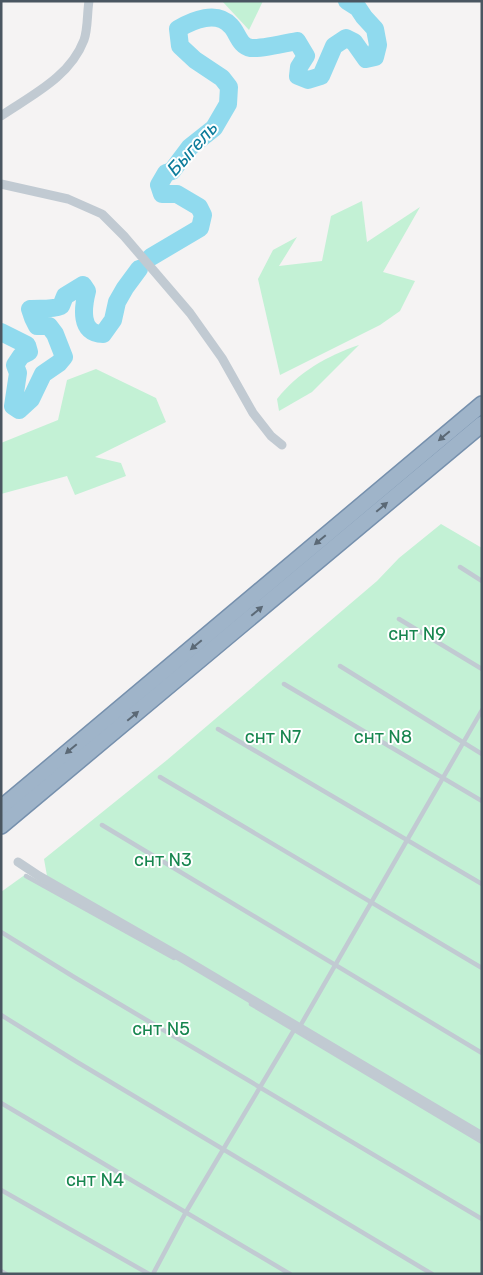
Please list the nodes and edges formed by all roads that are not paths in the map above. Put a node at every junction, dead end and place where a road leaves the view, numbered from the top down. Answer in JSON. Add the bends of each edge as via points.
{"nodes":[{"id":1,"x":89,"y":1,"type":"edge"},
{"id":2,"x":1,"y":116,"type":"edge"},
{"id":3,"x":1,"y":184,"type":"edge"},
{"id":4,"x":482,"y":404,"type":"edge"},
{"id":5,"x":482,"y":424,"type":"edge"},
{"id":6,"x":282,"y":445,"type":"dead end"},
{"id":7,"x":460,"y":567,"type":"dead end"},
{"id":8,"x":482,"y":581,"type":"edge"},
{"id":9,"x":399,"y":619,"type":"dead end"},
{"id":10,"x":340,"y":666,"type":"dead end"},
{"id":11,"x":482,"y":669,"type":"edge"},
{"id":12,"x":284,"y":684,"type":"dead end"},
{"id":13,"x":482,"y":710,"type":"edge"},
{"id":14,"x":218,"y":729,"type":"dead end"},
{"id":15,"x":463,"y":743,"type":"junction"},
{"id":16,"x":482,"y":754,"type":"edge"},
{"id":17,"x":160,"y":777,"type":"dead end"},
{"id":18,"x":443,"y":778,"type":"junction"},
{"id":19,"x":482,"y":801,"type":"edge"},
{"id":20,"x":1,"y":808,"type":"edge"},
{"id":21,"x":102,"y":825,"type":"dead end"},
{"id":22,"x":1,"y":826,"type":"edge"},
{"id":23,"x":406,"y":840,"type":"junction"},
{"id":24,"x":18,"y":862,"type":"dead end"},
{"id":25,"x":26,"y":876,"type":"dead end"},
{"id":26,"x":482,"y":884,"type":"edge"},
{"id":27,"x":371,"y":902,"type":"junction"},
{"id":28,"x":1,"y":932,"type":"edge"},
{"id":29,"x":335,"y":965,"type":"junction"},
{"id":30,"x":482,"y":968,"type":"edge"},
{"id":31,"x":1,"y":1015,"type":"edge"},
{"id":32,"x":296,"y":1029,"type":"junction"},
{"id":33,"x":482,"y":1053,"type":"edge"},
{"id":34,"x":260,"y":1087,"type":"junction"},
{"id":35,"x":1,"y":1103,"type":"edge"},
{"id":36,"x":482,"y":1136,"type":"edge"},
{"id":37,"x":482,"y":1142,"type":"edge"},
{"id":38,"x":224,"y":1148,"type":"junction"},
{"id":39,"x":1,"y":1190,"type":"edge"},
{"id":40,"x":186,"y":1212,"type":"junction"},
{"id":41,"x":482,"y":1219,"type":"edge"},
{"id":42,"x":1,"y":1271,"type":"edge"},
{"id":43,"x":6,"y":1274,"type":"edge"},
{"id":44,"x":149,"y":1274,"type":"edge"},
{"id":45,"x":153,"y":1274,"type":"edge"},
{"id":46,"x":290,"y":1274,"type":"edge"},
{"id":47,"x":432,"y":1274,"type":"edge"}],
"edges":[{"from":1,"to":2,"type":"street","via":[[84,40],[67,69]]},
{"from":3,"to":6,"type":"street","via":[[68,199],[102,214],[190,314],[222,358],[253,412]]},
{"from":4,"to":20,"type":"highway","one_way":true},
{"from":22,"to":5,"type":"highway","one_way":true},
{"from":7,"to":8,"type":"lane"},
{"from":9,"to":11,"type":"lane"},
{"from":10,"to":15,"type":"lane"},
{"from":12,"to":18,"type":"lane"},
{"from":13,"to":15,"type":"lane"},
{"from":14,"to":23,"type":"lane"},
{"from":15,"to":16,"type":"lane"},
{"from":15,"to":18,"type":"lane"},
{"from":17,"to":27,"type":"lane"},
{"from":18,"to":19,"type":"lane"},
{"from":18,"to":23,"type":"lane"},
{"from":21,"to":29,"type":"lane"},
{"from":23,"to":26,"type":"lane"},
{"from":23,"to":27,"type":"lane"},
{"from":24,"to":32,"type":"street"},
{"from":25,"to":32,"type":"lane"},
{"from":27,"to":29,"type":"lane"},
{"from":27,"to":30,"type":"lane"},
{"from":28,"to":34,"type":"lane"},
{"from":29,"to":32,"type":"lane"},
{"from":29,"to":33,"type":"lane"},
{"from":31,"to":38,"type":"lane"},
{"from":32,"to":34,"type":"lane"},
{"from":32,"to":36,"type":"street"},
{"from":32,"to":37,"type":"lane"},
{"from":34,"to":38,"type":"lane"},
{"from":34,"to":41,"type":"lane"},
{"from":35,"to":40,"type":"lane"},
{"from":38,"to":40,"type":"lane"},
{"from":38,"to":47,"type":"lane"},
{"from":39,"to":44,"type":"lane"},
{"from":40,"to":45,"type":"lane"},
{"from":40,"to":46,"type":"lane"},
{"from":42,"to":43,"type":"lane"}]}
